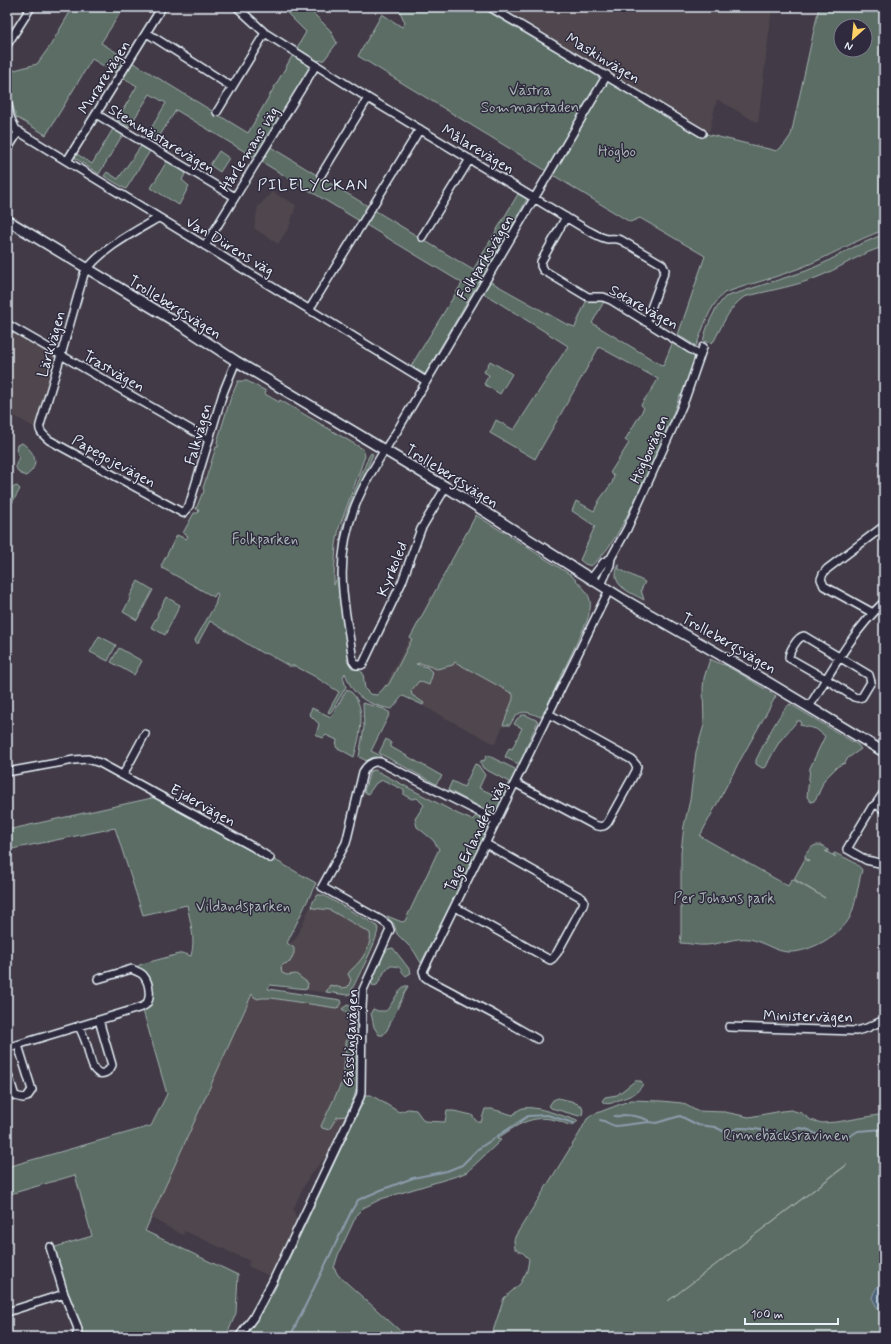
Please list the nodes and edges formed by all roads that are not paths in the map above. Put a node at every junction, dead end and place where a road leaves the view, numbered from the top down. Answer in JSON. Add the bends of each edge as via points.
{"nodes":[{"id":1,"x":31,"y":7,"type":"edge"},
{"id":2,"x":162,"y":7,"type":"edge"},
{"id":3,"x":237,"y":7,"type":"edge"},
{"id":4,"x":490,"y":7,"type":"edge"},
{"id":5,"x":147,"y":33,"type":"junction"},
{"id":6,"x":265,"y":33,"type":"junction"},
{"id":7,"x":7,"y":45,"type":"edge"},
{"id":8,"x":316,"y":65,"type":"junction"},
{"id":9,"x":607,"y":76,"type":"junction"},
{"id":10,"x":232,"y":87,"type":"junction"},
{"id":11,"x":368,"y":98,"type":"junction"},
{"id":12,"x":7,"y":100,"type":"edge"},
{"id":13,"x":217,"y":112,"type":"dead end"},
{"id":14,"x":96,"y":114,"type":"junction"},
{"id":15,"x":420,"y":129,"type":"junction"},
{"id":16,"x":20,"y":132,"type":"junction"},
{"id":17,"x":702,"y":132,"type":"dead end"},
{"id":18,"x":7,"y":150,"type":"edge"},
{"id":19,"x":470,"y":159,"type":"junction"},
{"id":20,"x":67,"y":161,"type":"junction"},
{"id":21,"x":321,"y":175,"type":"dead end"},
{"id":22,"x":235,"y":197,"type":"junction"},
{"id":23,"x":535,"y":198,"type":"junction"},
{"id":24,"x":158,"y":218,"type":"junction"},
{"id":25,"x":566,"y":218,"type":"junction"},
{"id":26,"x":7,"y":220,"type":"edge"},
{"id":27,"x":422,"y":237,"type":"dead end"},
{"id":28,"x":205,"y":246,"type":"junction"},
{"id":29,"x":87,"y":270,"type":"junction"},
{"id":30,"x":309,"y":310,"type":"junction"},
{"id":31,"x":646,"y":322,"type":"junction"},
{"id":32,"x":7,"y":324,"type":"edge"},
{"id":33,"x":704,"y":347,"type":"dead end"},
{"id":34,"x":62,"y":355,"type":"junction"},
{"id":35,"x":700,"y":355,"type":"junction"},
{"id":36,"x":236,"y":361,"type":"junction"},
{"id":37,"x":426,"y":382,"type":"junction"},
{"id":38,"x":40,"y":425,"type":"joint"},
{"id":39,"x":209,"y":440,"type":"junction"},
{"id":40,"x":385,"y":450,"type":"junction"},
{"id":41,"x":446,"y":487,"type":"junction"},
{"id":42,"x":183,"y":512,"type":"joint"},
{"id":43,"x":884,"y":526,"type":"edge"},
{"id":44,"x":611,"y":558,"type":"junction"},
{"id":45,"x":591,"y":579,"type":"junction"},
{"id":46,"x":601,"y":585,"type":"junction"},
{"id":47,"x":609,"y":590,"type":"junction"},
{"id":48,"x":884,"y":602,"type":"edge"},
{"id":49,"x":873,"y":613,"type":"junction"},
{"id":50,"x":840,"y":656,"type":"junction"},
{"id":51,"x":364,"y":662,"type":"joint"},
{"id":52,"x":826,"y":679,"type":"junction"},
{"id":53,"x":809,"y":706,"type":"junction"},
{"id":54,"x":549,"y":714,"type":"junction"},
{"id":55,"x":145,"y":734,"type":"dead end"},
{"id":56,"x":884,"y":752,"type":"edge"},
{"id":57,"x":7,"y":772,"type":"edge"},
{"id":58,"x":123,"y":775,"type":"junction"},
{"id":59,"x":516,"y":783,"type":"junction"},
{"id":60,"x":884,"y":792,"type":"edge"},
{"id":61,"x":876,"y":804,"type":"junction"},
{"id":62,"x":884,"y":810,"type":"edge"},
{"id":63,"x":497,"y":821,"type":"junction"},
{"id":64,"x":486,"y":844,"type":"junction"},
{"id":65,"x":270,"y":858,"type":"dead end"},
{"id":66,"x":884,"y":864,"type":"edge"},
{"id":67,"x":455,"y":907,"type":"junction"},
{"id":68,"x":98,"y":979,"type":"dead end"},
{"id":69,"x":99,"y":1020,"type":"junction"},
{"id":70,"x":884,"y":1020,"type":"edge"},
{"id":71,"x":79,"y":1026,"type":"junction"},
{"id":72,"x":729,"y":1027,"type":"dead end"},
{"id":73,"x":537,"y":1039,"type":"dead end"},
{"id":74,"x":18,"y":1045,"type":"junction"},
{"id":75,"x":7,"y":1048,"type":"edge"},
{"id":76,"x":7,"y":1071,"type":"edge"},
{"id":77,"x":50,"y":1247,"type":"dead end"},
{"id":78,"x":64,"y":1294,"type":"junction"},
{"id":79,"x":7,"y":1312,"type":"edge"},
{"id":80,"x":76,"y":1337,"type":"edge"},
{"id":81,"x":239,"y":1337,"type":"edge"}],
"edges":[{"from":1,"to":7,"type":"street"},
{"from":2,"to":5,"type":"street","name":"Murarevägen"},
{"from":3,"to":6,"type":"street","name":"Målarevägen"},
{"from":4,"to":9,"type":"street","name":"Maskinvägen"},
{"from":5,"to":10,"type":"street"},
{"from":5,"to":14,"type":"street","name":"Murarevägen"},
{"from":6,"to":8,"type":"street","name":"Målarevägen"},
{"from":6,"to":10,"type":"street"},
{"from":8,"to":11,"type":"street","name":"Målarevägen"},
{"from":8,"to":22,"type":"street","name":"Hårlemans väg"},
{"from":9,"to":17,"type":"street","name":"Maskinvägen"},
{"from":9,"to":23,"type":"street","name":"Folkparksvägen"},
{"from":10,"to":13,"type":"street"},
{"from":11,"to":15,"type":"street","name":"Målarevägen"},
{"from":11,"to":21,"type":"street"},
{"from":12,"to":16,"type":"street","via":[[10,117]]},
{"from":14,"to":20,"type":"street","name":"Murarevägen"},
{"from":14,"to":22,"type":"street","name":"Stenmästarevägen"},
{"from":15,"to":19,"type":"street","name":"Målarevägen"},
{"from":15,"to":30,"type":"street"},
{"from":16,"to":18,"type":"street"},
{"from":16,"to":20,"type":"street","name":"Van Dürens väg"},
{"from":19,"to":23,"type":"street","name":"Målarevägen"},
{"from":19,"to":27,"type":"street"},
{"from":20,"to":24,"type":"street","name":"Van Dürens väg"},
{"from":22,"to":28,"type":"street","name":"Hårlemans väg"},
{"from":23,"to":25,"type":"street","name":"Målarevägen"},
{"from":23,"to":37,"type":"street","name":"Folkparksvägen"},
{"from":24,"to":28,"type":"street","name":"Van Dürens väg"},
{"from":24,"to":29,"type":"street","via":[[111,246]]},
{"from":25,"to":31,"type":"street","name":"Målarevägen","via":[[601,238],[617,238],[662,264],[665,270]]},
{"from":25,"to":31,"type":"street","name":"Sotarevägen","via":[[541,262],[542,270],[588,297],[603,297]]},
{"from":26,"to":29,"type":"street","name":"Trollebergsvägen"},
{"from":28,"to":30,"type":"street","name":"Van Dürens väg"},
{"from":29,"to":34,"type":"street","name":"Lärkvägen"},
{"from":29,"to":36,"type":"street","name":"Trollebergsvägen"},
{"from":30,"to":37,"type":"street","name":"Van Dürens väg"},
{"from":31,"to":35,"type":"street","name":"Sotarevägen"},
{"from":32,"to":34,"type":"street","name":"Trastvägen"},
{"from":33,"to":35,"type":"street","name":"Högbovägen"},
{"from":34,"to":38,"type":"street","name":"Lärkvägen"},
{"from":34,"to":39,"type":"street","name":"Trastvägen"},
{"from":35,"to":44,"type":"street","name":"Högbovägen","via":[[686,399]]},
{"from":36,"to":39,"type":"street","name":"Falkvägen"},
{"from":36,"to":40,"type":"street","name":"Trollebergsvägen"},
{"from":37,"to":40,"type":"street","name":"Folkparksvägen"},
{"from":38,"to":42,"type":"street","name":"Papegojevägen","via":[[40,431],[49,440]]},
{"from":39,"to":42,"type":"street","name":"Falkvägen","via":[[189,506]]},
{"from":40,"to":41,"type":"street","name":"Trollebergsvägen"},
{"from":40,"to":51,"type":"street","name":"Folkparksvägen","via":[[354,507],[345,548],[343,592],[354,660],[359,666]]},
{"from":41,"to":45,"type":"street","name":"Trollebergsvägen"},
{"from":41,"to":51,"type":"street","name":"Kyrkoled","via":[[421,529],[402,582]]},
{"from":43,"to":49,"type":"street","via":[[827,569],[821,579],[824,586]]},
{"from":44,"to":45,"type":"street","name":"Högbovägen","via":[[604,562]]},
{"from":44,"to":46,"type":"street","name":"Högbovägen"},
{"from":45,"to":46,"type":"street","name":"Trollebergsvägen"},
{"from":46,"to":47,"type":"street","name":"Trollebergsvägen"},
{"from":47,"to":53,"type":"street","name":"Trollebergsvägen"},
{"from":47,"to":54,"type":"street","name":"Tage Erlanders väg"},
{"from":48,"to":49,"type":"street"},
{"from":49,"to":50,"type":"street"},
{"from":50,"to":52,"type":"street"},
{"from":50,"to":52,"type":"street","via":[[869,675],[870,685],[862,697],[858,698]]},
{"from":50,"to":52,"type":"street","via":[[804,636],[799,638],[789,654],[789,657]]},
{"from":52,"to":53,"type":"street"},
{"from":53,"to":56,"type":"street","name":"Trollebergsvägen"},
{"from":54,"to":59,"type":"street","name":"Tage Erlanders väg"},
{"from":54,"to":59,"type":"street","via":[[632,760],[637,766],[636,771],[608,822],[601,827]]},
{"from":55,"to":58,"type":"street"},
{"from":57,"to":58,"type":"street","name":"Ejdervägen","via":[[88,759]]},
{"from":58,"to":65,"type":"street","name":"Ejdervägen"},
{"from":59,"to":63,"type":"street","name":"Tage Erlanders väg"},
{"from":60,"to":61,"type":"street"},
{"from":61,"to":62,"type":"street"},
{"from":61,"to":66,"type":"street","via":[[847,849],[866,860]]},
{"from":63,"to":64,"type":"street","name":"Tage Erlanders väg"},
{"from":63,"to":81,"type":"street","name":"Gässlingavägen","via":[[384,764],[377,762],[368,766],[361,777],[346,843],[322,886],[381,920],[390,930],[363,990],[360,1094],[273,1281],[253,1318]]},
{"from":64,"to":67,"type":"street","name":"Tage Erlanders väg"},
{"from":64,"to":67,"type":"street","via":[[582,898],[583,905],[557,953],[550,960]]},
{"from":67,"to":73,"type":"street","name":"Tage Erlanders väg","via":[[424,968],[423,975]]},
{"from":68,"to":69,"type":"street","via":[[132,969],[141,974],[146,981],[149,999],[147,1005]]},
{"from":69,"to":71,"type":"street"},
{"from":69,"to":71,"type":"street","via":[[112,1066],[103,1074],[95,1071],[93,1067]]},
{"from":70,"to":72,"type":"street","name":"Ministervägen","via":[[856,1031]]},
{"from":71,"to":74,"type":"street"},
{"from":74,"to":75,"type":"street"},
{"from":74,"to":76,"type":"street","via":[[32,1090],[27,1096],[15,1096]]},
{"from":77,"to":78,"type":"street"},
{"from":78,"to":79,"type":"street"},
{"from":78,"to":80,"type":"street","via":[[77,1326]]}]}
